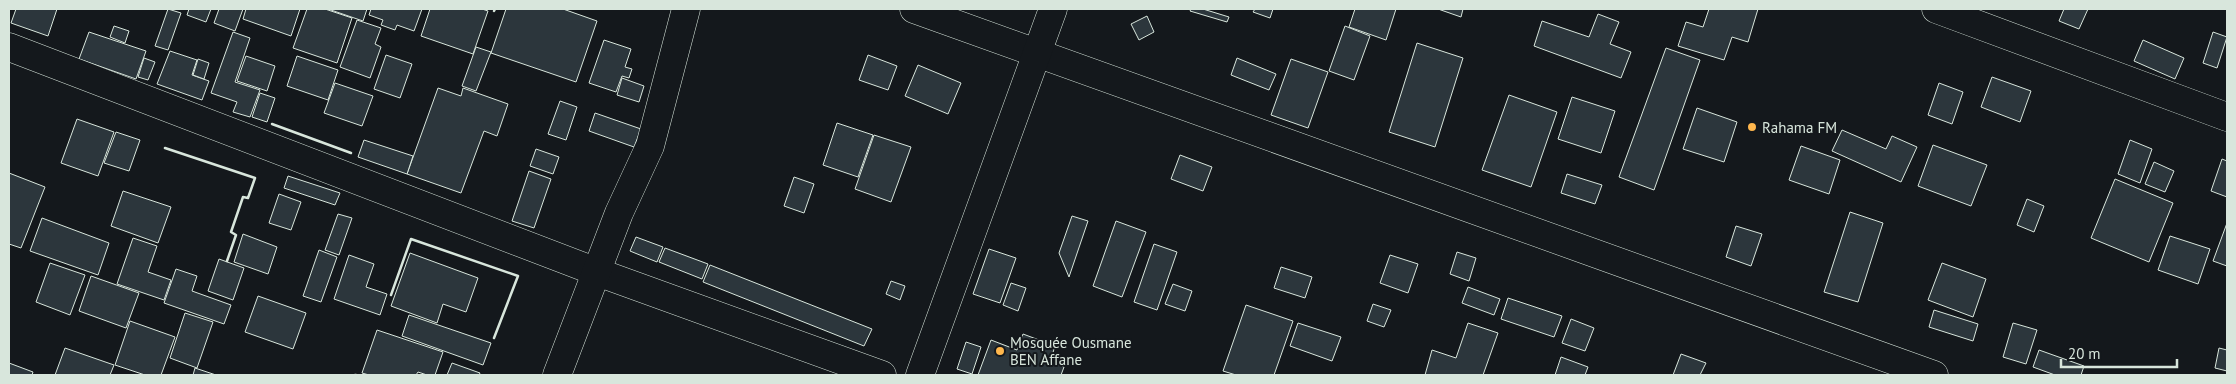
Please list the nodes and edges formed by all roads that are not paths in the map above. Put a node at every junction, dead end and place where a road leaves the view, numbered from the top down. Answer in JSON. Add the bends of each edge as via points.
{"nodes":[{"id":1,"x":686,"y":9,"type":"edge"},
{"id":2,"x":914,"y":9,"type":"edge"},
{"id":3,"x":1053,"y":9,"type":"edge"},
{"id":4,"x":1936,"y":9,"type":"edge"},
{"id":5,"x":9,"y":47,"type":"edge"},
{"id":6,"x":1038,"y":52,"type":"junction"},
{"id":7,"x":2227,"y":116,"type":"edge"},
{"id":8,"x":596,"y":272,"type":"junction"},
{"id":9,"x":556,"y":375,"type":"edge"},
{"id":10,"x":882,"y":375,"type":"edge"},
{"id":11,"x":920,"y":375,"type":"edge"},
{"id":12,"x":1934,"y":375,"type":"edge"}],
"edges":[{"from":1,"to":8,"type":"street","via":[[650,146]]},
{"from":2,"to":6,"type":"street"},
{"from":3,"to":6,"type":"street"},
{"from":4,"to":7,"type":"street"},
{"from":5,"to":8,"type":"street"},
{"from":6,"to":11,"type":"street"},
{"from":6,"to":12,"type":"street"},
{"from":8,"to":9,"type":"street"},
{"from":8,"to":10,"type":"street"}]}
